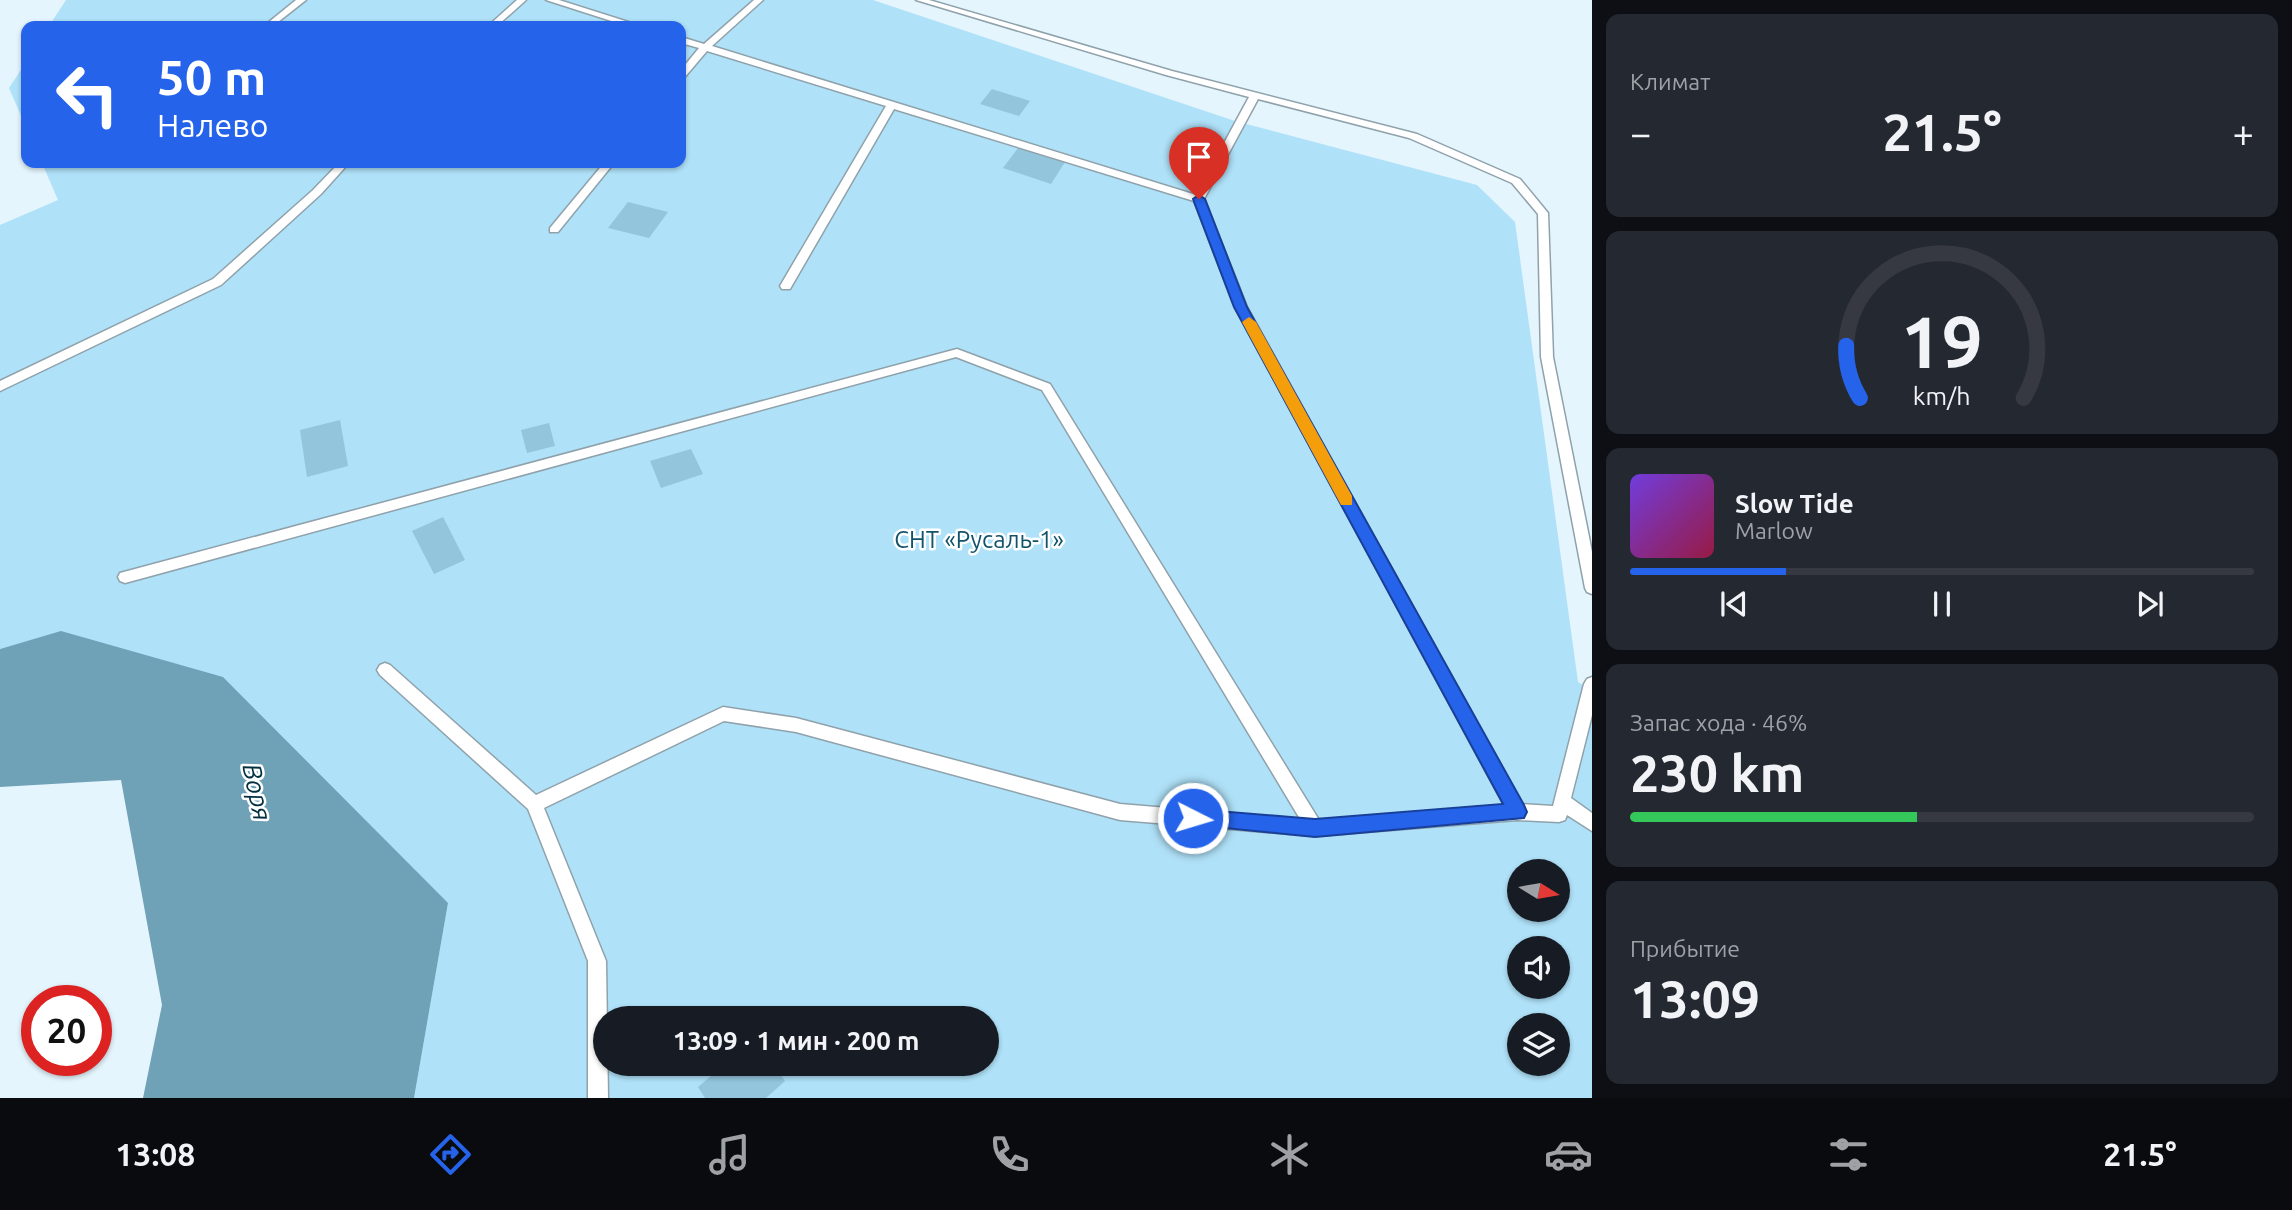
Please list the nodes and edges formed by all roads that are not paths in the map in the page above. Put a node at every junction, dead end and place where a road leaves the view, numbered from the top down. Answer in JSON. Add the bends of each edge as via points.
{"nodes":[{"id":1,"x":302,"y":0,"type":"edge"},
{"id":2,"x":522,"y":0,"type":"edge"},
{"id":3,"x":551,"y":0,"type":"edge"},
{"id":4,"x":759,"y":0,"type":"edge"},
{"id":5,"x":920,"y":0,"type":"edge"},
{"id":6,"x":275,"y":21,"type":"edge"},
{"id":7,"x":498,"y":21,"type":"edge"},
{"id":8,"x":620,"y":21,"type":"edge"},
{"id":9,"x":686,"y":42,"type":"edge"},
{"id":10,"x":686,"y":70,"type":"edge"},
{"id":11,"x":1255,"y":95,"type":"junction"},
{"id":12,"x":891,"y":104,"type":"junction"},
{"id":13,"x":339,"y":168,"type":"edge"},
{"id":14,"x":605,"y":168,"type":"edge"},
{"id":15,"x":1199,"y":199,"type":"junction"},
{"id":16,"x":554,"y":230,"type":"dead end"},
{"id":17,"x":786,"y":286,"type":"dead end"},
{"id":18,"x":0,"y":386,"type":"edge"},
{"id":19,"x":125,"y":577,"type":"dead end"},
{"id":20,"x":1592,"y":588,"type":"edge"},
{"id":21,"x":385,"y":670,"type":"dead end"},
{"id":22,"x":1592,"y":684,"type":"edge"},
{"id":23,"x":1563,"y":802,"type":"junction"},
{"id":24,"x":534,"y":804,"type":"junction"},
{"id":25,"x":1517,"y":812,"type":"junction"},
{"id":26,"x":1592,"y":823,"type":"edge"},
{"id":27,"x":1315,"y":828,"type":"junction"},
{"id":28,"x":598,"y":1098,"type":"edge"}],
"edges":[{"from":1,"to":6,"type":"lane"},
{"from":2,"to":7,"type":"lane"},
{"from":3,"to":8,"type":"lane"},
{"from":4,"to":10,"type":"lane"},
{"from":5,"to":11,"type":"lane"},
{"from":9,"to":12,"type":"lane"},
{"from":11,"to":15,"type":"lane"},
{"from":11,"to":20,"type":"lane","via":[[1413,136],[1471,159],[1517,181],[1543,213],[1547,357]]},
{"from":12,"to":15,"type":"lane"},
{"from":12,"to":17,"type":"lane"},
{"from":13,"to":18,"type":"lane","via":[[217,282]]},
{"from":14,"to":16,"type":"lane"},
{"from":15,"to":25,"type":"lane","via":[[1241,307]]},
{"from":19,"to":27,"type":"lane","via":[[957,353],[1046,387]]},
{"from":21,"to":24,"type":"lane"},
{"from":22,"to":23,"type":"lane"},
{"from":23,"to":25,"type":"lane","via":[[1559,814]]},
{"from":23,"to":26,"type":"lane"},
{"from":24,"to":27,"type":"lane","via":[[723,714],[796,725],[1120,812]]},
{"from":24,"to":28,"type":"lane","via":[[597,961]]},
{"from":25,"to":27,"type":"lane"}]}
